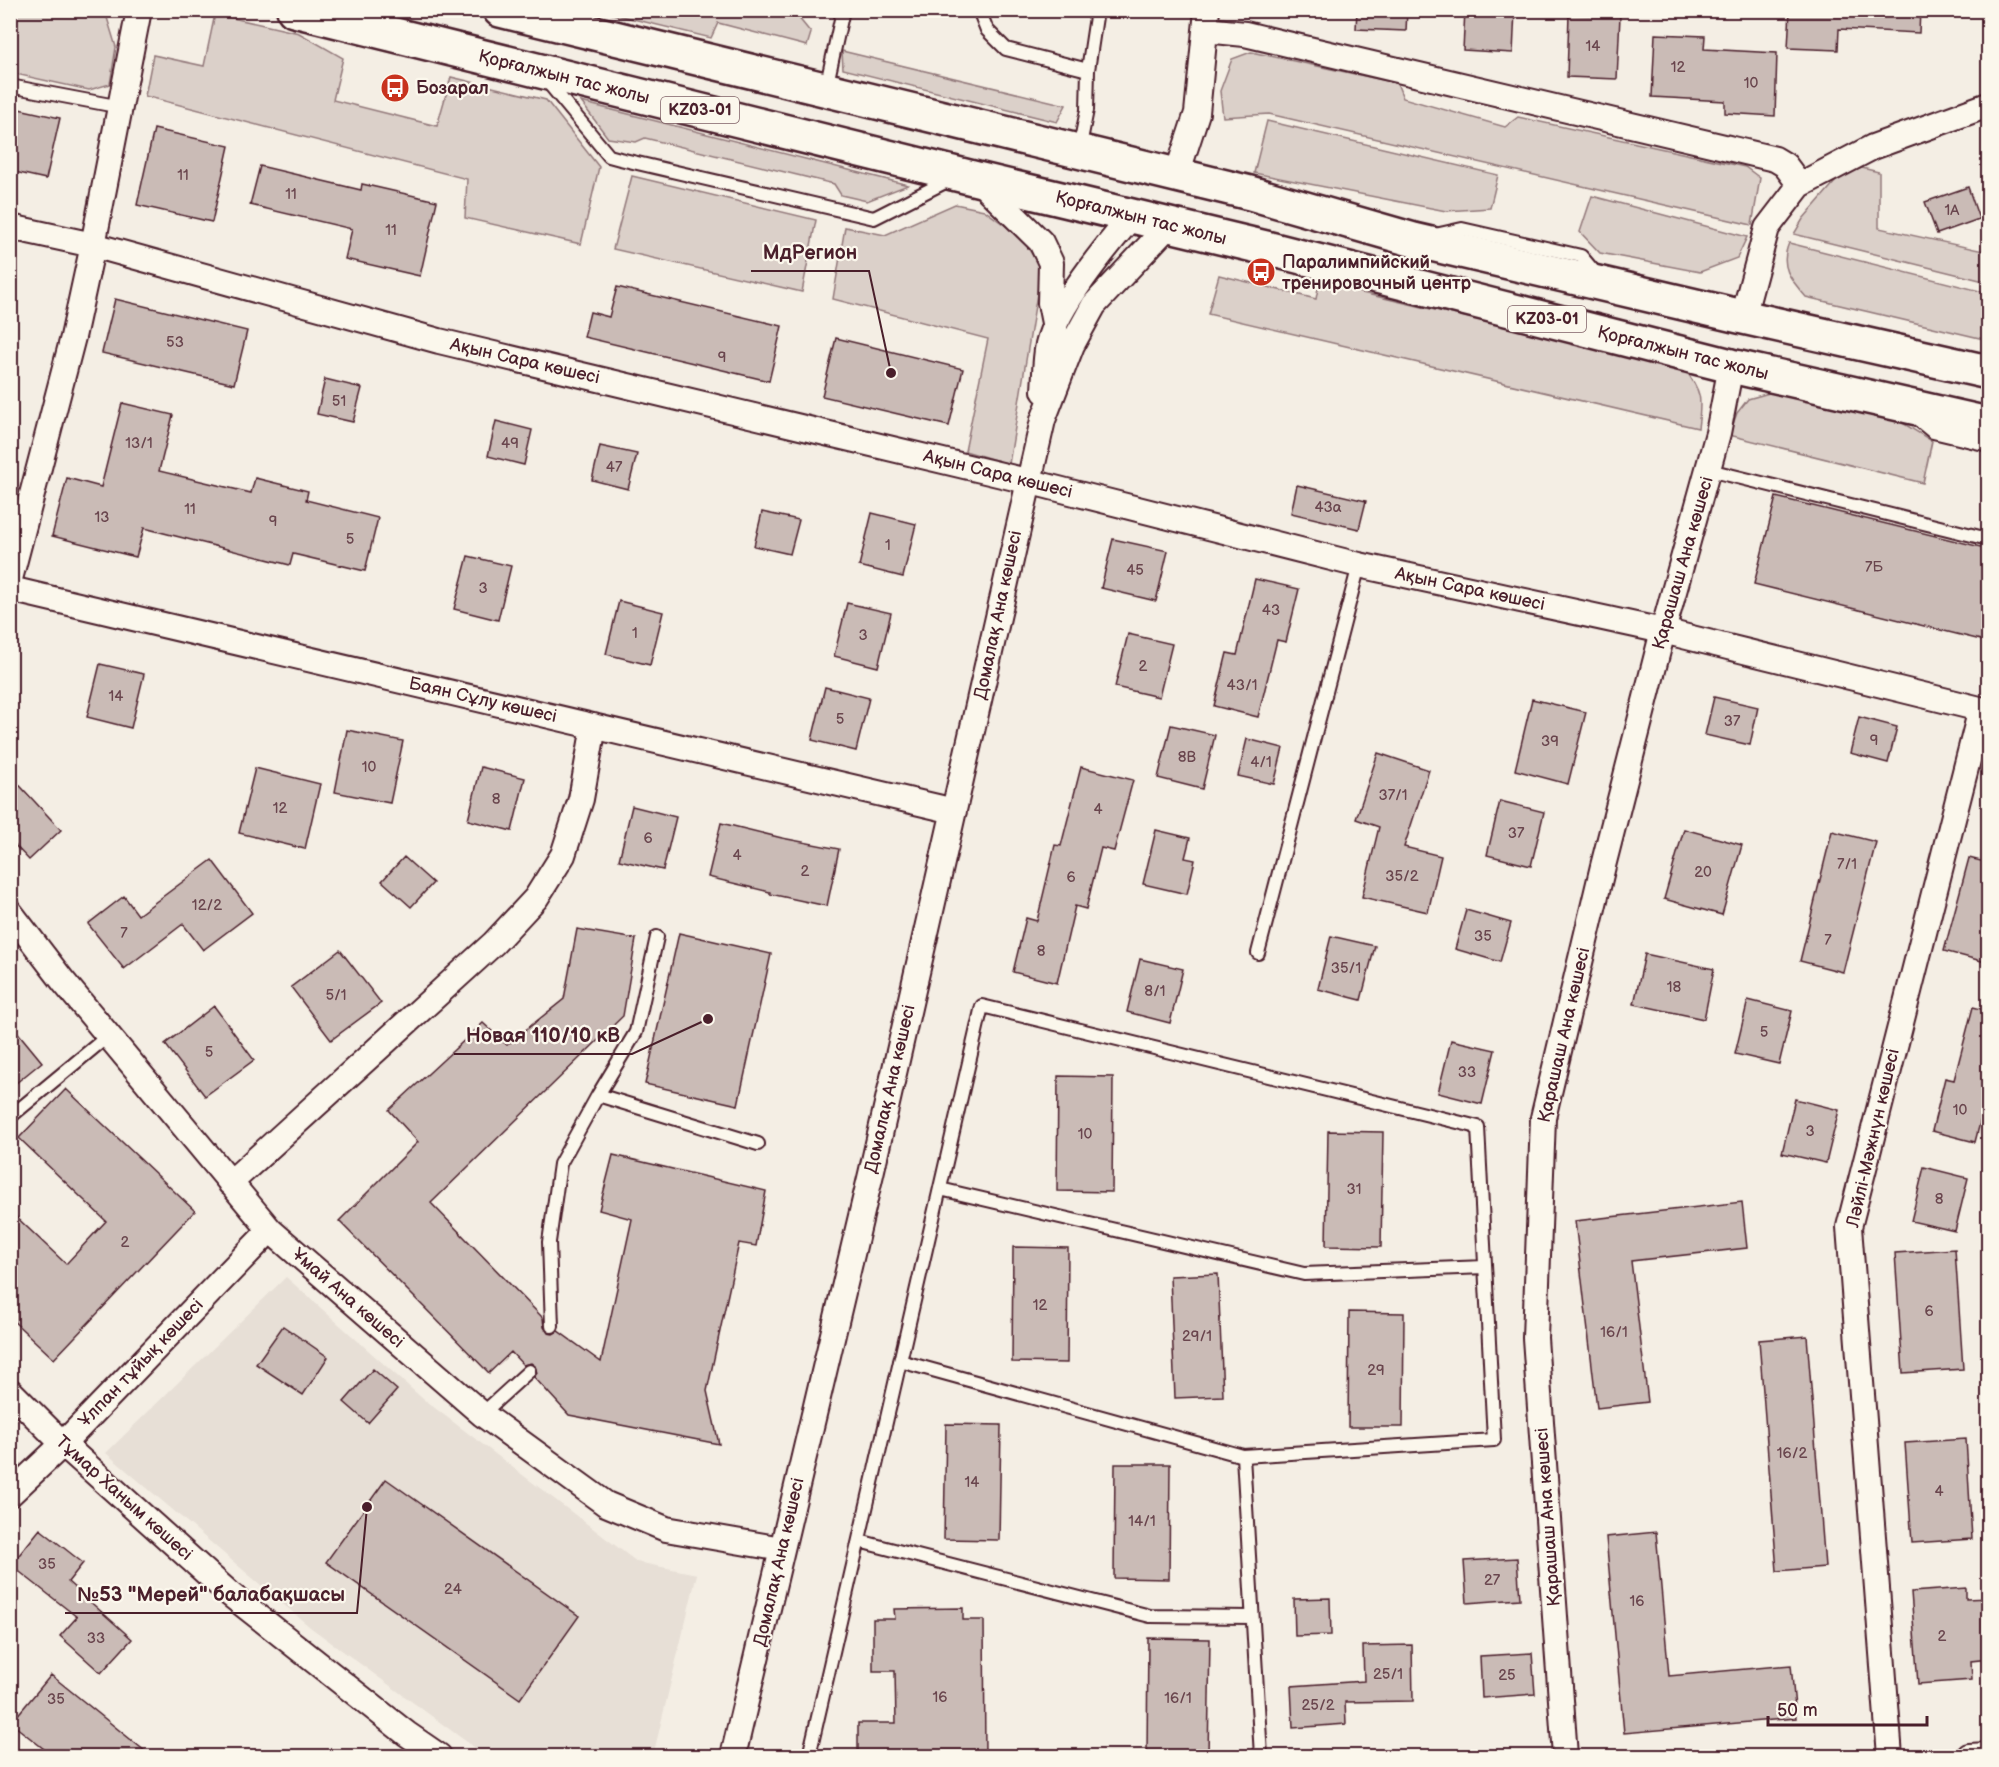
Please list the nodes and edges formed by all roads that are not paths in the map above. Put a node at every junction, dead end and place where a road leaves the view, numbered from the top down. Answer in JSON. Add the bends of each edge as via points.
{"nodes":[{"id":1,"x":139,"y":10,"type":"edge"},
{"id":2,"x":294,"y":10,"type":"edge"},
{"id":3,"x":500,"y":10,"type":"edge"},
{"id":4,"x":843,"y":10,"type":"edge"},
{"id":5,"x":979,"y":10,"type":"edge"},
{"id":6,"x":1097,"y":10,"type":"edge"},
{"id":7,"x":1206,"y":20,"type":"edge"},
{"id":8,"x":538,"y":70,"type":"junction"},
{"id":9,"x":1088,"y":70,"type":"junction"},
{"id":10,"x":10,"y":86,"type":"edge"},
{"id":11,"x":826,"y":89,"type":"junction"},
{"id":12,"x":1989,"y":105,"type":"edge"},
{"id":13,"x":121,"y":107,"type":"junction"},
{"id":14,"x":1079,"y":151,"type":"junction"},
{"id":15,"x":1177,"y":174,"type":"junction"},
{"id":16,"x":969,"y":177,"type":"junction"},
{"id":17,"x":1800,"y":185,"type":"junction"},
{"id":18,"x":1132,"y":216,"type":"junction"},
{"id":19,"x":1170,"y":225,"type":"junction"},
{"id":20,"x":10,"y":227,"type":"edge"},
{"id":21,"x":93,"y":245,"type":"junction"},
{"id":22,"x":1743,"y":317,"type":"junction"},
{"id":23,"x":1055,"y":328,"type":"junction"},
{"id":24,"x":1731,"y":366,"type":"junction"},
{"id":25,"x":1989,"y":372,"type":"edge"},
{"id":26,"x":1896,"y":403,"type":"junction"},
{"id":27,"x":1043,"y":420,"type":"junction"},
{"id":28,"x":1989,"y":424,"type":"edge"},
{"id":29,"x":1989,"y":445,"type":"edge"},
{"id":30,"x":1709,"y":470,"type":"junction"},
{"id":31,"x":1028,"y":481,"type":"junction"},
{"id":32,"x":1989,"y":539,"type":"edge"},
{"id":33,"x":1359,"y":565,"type":"junction"},
{"id":34,"x":10,"y":579,"type":"edge"},
{"id":35,"x":10,"y":590,"type":"edge"},
{"id":36,"x":1663,"y":631,"type":"junction"},
{"id":37,"x":1985,"y":710,"type":"edge"},
{"id":38,"x":594,"y":726,"type":"junction"},
{"id":39,"x":954,"y":811,"type":"junction"},
{"id":40,"x":10,"y":912,"type":"edge"},
{"id":41,"x":657,"y":937,"type":"dead end"},
{"id":42,"x":1258,"y":953,"type":"dead end"},
{"id":43,"x":109,"y":1035,"type":"junction"},
{"id":44,"x":598,"y":1095,"type":"junction"},
{"id":45,"x":10,"y":1117,"type":"edge"},
{"id":46,"x":758,"y":1144,"type":"dead end"},
{"id":47,"x":230,"y":1183,"type":"junction"},
{"id":48,"x":940,"y":1190,"type":"junction"},
{"id":49,"x":270,"y":1230,"type":"junction"},
{"id":50,"x":1485,"y":1268,"type":"junction"},
{"id":51,"x":552,"y":1326,"type":"dead end"},
{"id":52,"x":900,"y":1361,"type":"junction"},
{"id":53,"x":529,"y":1371,"type":"dead end"},
{"id":54,"x":10,"y":1391,"type":"edge"},
{"id":55,"x":482,"y":1414,"type":"junction"},
{"id":56,"x":63,"y":1444,"type":"junction"},
{"id":57,"x":1243,"y":1456,"type":"junction"},
{"id":58,"x":10,"y":1494,"type":"edge"},
{"id":59,"x":859,"y":1541,"type":"junction"},
{"id":60,"x":782,"y":1549,"type":"junction"},
{"id":61,"x":1252,"y":1617,"type":"junction"},
{"id":62,"x":1989,"y":1755,"type":"edge"},
{"id":63,"x":439,"y":1756,"type":"edge"},
{"id":64,"x":733,"y":1756,"type":"edge"},
{"id":65,"x":809,"y":1756,"type":"edge"},
{"id":66,"x":1261,"y":1756,"type":"edge"},
{"id":67,"x":1565,"y":1756,"type":"edge"},
{"id":68,"x":1890,"y":1756,"type":"edge"},
{"id":69,"x":1969,"y":1756,"type":"edge"}],
"edges":[{"from":1,"to":13,"type":"street"},
{"from":2,"to":8,"type":"main road","name":"Қорғалжын тас жолы","number":"KZ03-01"},
{"from":3,"to":11,"type":"main road","number":"KZ03-01"},
{"from":4,"to":11,"type":"lane"},
{"from":5,"to":9,"type":"lane","via":[[987,30],[1006,49]]},
{"from":6,"to":9,"type":"lane"},
{"from":7,"to":15,"type":"street","via":[[1197,113]]},
{"from":7,"to":17,"type":"street","via":[[1245,34],[1775,159],[1785,165]]},
{"from":8,"to":16,"type":"main road","name":"Қорғалжын тас жолы","number":"KZ03-01"},
{"from":8,"to":16,"type":"lane","via":[[609,156],[874,218]]},
{"from":9,"to":14,"type":"lane","via":[[1088,110]]},
{"from":10,"to":13,"type":"lane"},
{"from":11,"to":14,"type":"main road","number":"KZ03-01"},
{"from":12,"to":17,"type":"street","via":[[1873,147]]},
{"from":13,"to":21,"type":"street"},
{"from":14,"to":15,"type":"main road","number":"KZ03-01"},
{"from":15,"to":18,"type":"main road"},
{"from":15,"to":19,"type":"main road"},
{"from":15,"to":22,"type":"main road","number":"KZ03-01","via":[[1414,240]]},
{"from":16,"to":18,"type":"main road","name":"Қорғалжын тас жолы","number":"KZ03-01"},
{"from":16,"to":23,"type":"street","via":[[1041,242],[1051,263],[1050,303]]},
{"from":17,"to":22,"type":"street","via":[[1767,228]]},
{"from":18,"to":19,"type":"main road","name":"Қорғалжын тас жолы","number":"KZ03-01"},
{"from":18,"to":23,"type":"street","name":"Домалақ Ана көшесі","via":[[1089,271]]},
{"from":19,"to":24,"type":"main road","name":"Қорғалжын тас жолы","number":"KZ03-01"},
{"from":19,"to":27,"type":"street","name":"Домалақ Ана көшесі","via":[[1094,305],[1068,354]]},
{"from":20,"to":21,"type":"street","name":"Ақын Сара көшесі"},
{"from":21,"to":31,"type":"street","name":"Ақын Сара көшесі","via":[[439,341]]},
{"from":21,"to":34,"type":"street"},
{"from":22,"to":25,"type":"main road","number":"KZ03-01"},
{"from":23,"to":27,"type":"street","name":"Домалақ Ана көшесі","via":[[1048,344]]},
{"from":24,"to":26,"type":"main road","name":"Қорғалжын тас жолы","number":"KZ03-01"},
{"from":24,"to":30,"type":"street","name":"Қарашаш Ана көшесі"},
{"from":26,"to":28,"type":"main road","name":"Қорғалжын тас жолы","number":"KZ03-01"},
{"from":26,"to":29,"type":"lane","via":[[1933,432]]},
{"from":27,"to":31,"type":"street","name":"Домалақ Ана көшесі"},
{"from":30,"to":32,"type":"lane"},
{"from":30,"to":36,"type":"street","name":"Қарашаш Ана көшесі"},
{"from":31,"to":33,"type":"street","name":"Ақын Сара көшесі"},
{"from":31,"to":39,"type":"street","name":"Домалақ Ана көшесі"},
{"from":33,"to":36,"type":"street","name":"Ақын Сара көшесі"},
{"from":33,"to":42,"type":"lane"},
{"from":35,"to":38,"type":"street","name":"Баян Сұлу көшесі"},
{"from":36,"to":37,"type":"street","name":"Ақын Сара көшесі"},
{"from":36,"to":67,"type":"street","name":"Қарашаш Ана көшесі","via":[[1543,1118],[1535,1338]]},
{"from":37,"to":68,"type":"street","name":"Ләйлі-Мәжнүн көшесі","via":[[1849,1227]]},
{"from":38,"to":39,"type":"street","name":"Баян Сұлу көшесі"},
{"from":38,"to":47,"type":"street","via":[[581,799],[563,855],[536,898],[494,943]]},
{"from":39,"to":60,"type":"street","name":"Домалақ Ана көшесі"},
{"from":40,"to":43,"type":"street","name":"Ұмай Ана көшесі"},
{"from":41,"to":44,"type":"lane","via":[[636,1032]]},
{"from":43,"to":45,"type":"lane"},
{"from":43,"to":47,"type":"street","name":"Ұмай Ана көшесі"},
{"from":44,"to":46,"type":"lane"},
{"from":44,"to":51,"type":"lane","via":[[560,1164],[549,1242]]},
{"from":47,"to":49,"type":"street","name":"Ұмай Ана көшесі"},
{"from":48,"to":50,"type":"lane","via":[[1304,1274]]},
{"from":48,"to":50,"type":"lane","via":[[982,1006],[1478,1127]]},
{"from":48,"to":52,"type":"lane"},
{"from":49,"to":55,"type":"street","name":"Ұмай Ана көшесі"},
{"from":49,"to":56,"type":"street","name":"Ұлпан тұйық көшесі"},
{"from":50,"to":57,"type":"lane","via":[[1494,1440]]},
{"from":52,"to":57,"type":"lane"},
{"from":52,"to":59,"type":"lane"},
{"from":53,"to":55,"type":"lane"},
{"from":54,"to":56,"type":"street","name":"Тұмар Ханым көшесі"},
{"from":55,"to":60,"type":"street","name":"Ұмай Ана көшесі","via":[[606,1504],[666,1529]]},
{"from":56,"to":58,"type":"street","name":"Ұлпан тұйық көшесі"},
{"from":56,"to":63,"type":"street","name":"Тұмар Ханым көшесі","via":[[231,1595]]},
{"from":57,"to":61,"type":"lane"},
{"from":59,"to":61,"type":"lane","via":[[1150,1616]]},
{"from":59,"to":65,"type":"lane"},
{"from":60,"to":64,"type":"street","name":"Домалақ Ана көшесі"},
{"from":61,"to":66,"type":"lane"},
{"from":62,"to":69,"type":"street"}]}
